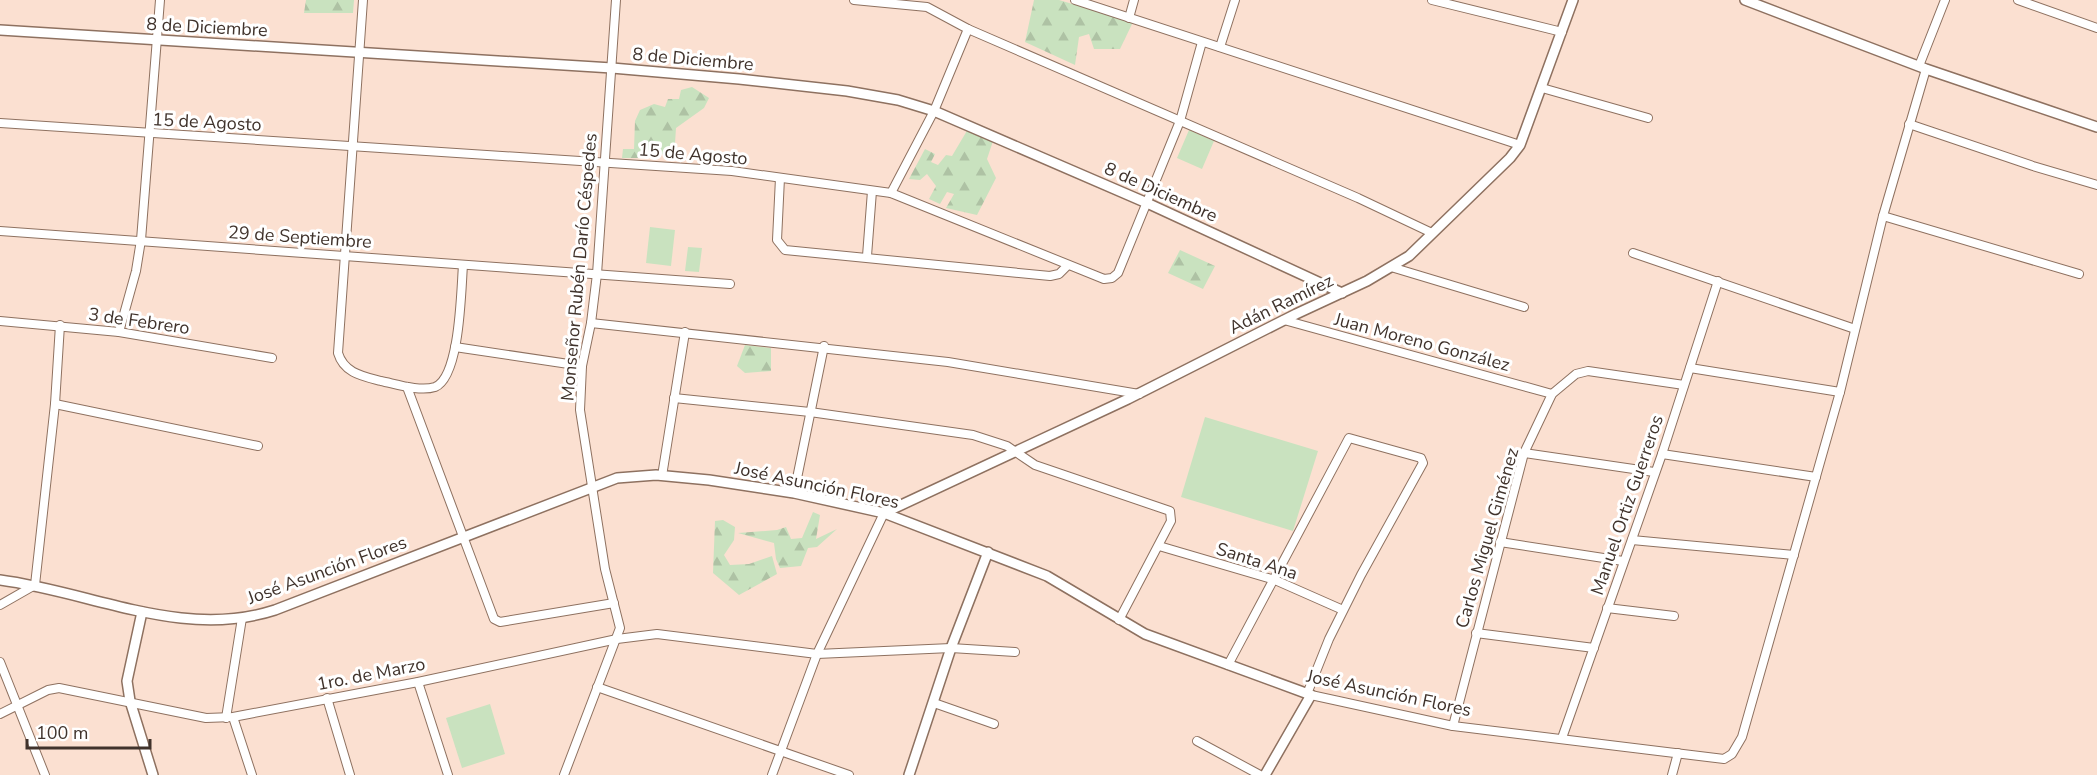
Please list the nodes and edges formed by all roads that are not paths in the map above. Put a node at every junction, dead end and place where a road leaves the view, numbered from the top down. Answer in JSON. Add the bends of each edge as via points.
{"nodes":[{"id":1,"x":160,"y":0,"type":"edge"},
{"id":2,"x":363,"y":0,"type":"edge"},
{"id":3,"x":616,"y":0,"type":"edge"},
{"id":4,"x":854,"y":0,"type":"edge"},
{"id":5,"x":1075,"y":0,"type":"edge"},
{"id":6,"x":1134,"y":0,"type":"edge"},
{"id":7,"x":1235,"y":0,"type":"edge"},
{"id":8,"x":1432,"y":0,"type":"edge"},
{"id":9,"x":1573,"y":0,"type":"edge"},
{"id":10,"x":1745,"y":0,"type":"edge"},
{"id":11,"x":1945,"y":0,"type":"edge"},
{"id":12,"x":2018,"y":0,"type":"edge"},
{"id":13,"x":2046,"y":0,"type":"edge"},
{"id":14,"x":928,"y":3,"type":"edge"},
{"id":15,"x":2043,"y":9,"type":"junction"},
{"id":16,"x":1128,"y":18,"type":"junction"},
{"id":17,"x":2097,"y":28,"type":"edge"},
{"id":18,"x":968,"y":29,"type":"junction"},
{"id":19,"x":0,"y":30,"type":"edge"},
{"id":20,"x":1562,"y":32,"type":"junction"},
{"id":21,"x":157,"y":41,"type":"junction"},
{"id":22,"x":1202,"y":42,"type":"junction"},
{"id":23,"x":1220,"y":47,"type":"junction"},
{"id":24,"x":360,"y":53,"type":"junction"},
{"id":25,"x":612,"y":68,"type":"junction"},
{"id":26,"x":1922,"y":68,"type":"junction"},
{"id":27,"x":1542,"y":88,"type":"junction"},
{"id":28,"x":934,"y":111,"type":"junction"},
{"id":29,"x":1648,"y":118,"type":"dead end"},
{"id":30,"x":1180,"y":121,"type":"junction"},
{"id":31,"x":0,"y":123,"type":"edge"},
{"id":32,"x":1909,"y":124,"type":"junction"},
{"id":33,"x":2097,"y":128,"type":"edge"},
{"id":34,"x":150,"y":134,"type":"junction"},
{"id":35,"x":1520,"y":145,"type":"junction"},
{"id":36,"x":354,"y":146,"type":"junction"},
{"id":37,"x":605,"y":162,"type":"junction"},
{"id":38,"x":780,"y":178,"type":"junction"},
{"id":39,"x":2097,"y":185,"type":"edge"},
{"id":40,"x":873,"y":191,"type":"junction"},
{"id":41,"x":891,"y":193,"type":"junction"},
{"id":42,"x":1147,"y":203,"type":"junction"},
{"id":43,"x":1883,"y":216,"type":"junction"},
{"id":44,"x":0,"y":231,"type":"edge"},
{"id":45,"x":1432,"y":233,"type":"junction"},
{"id":46,"x":141,"y":240,"type":"junction"},
{"id":47,"x":1633,"y":253,"type":"dead end"},
{"id":48,"x":344,"y":255,"type":"junction"},
{"id":49,"x":867,"y":256,"type":"junction"},
{"id":50,"x":464,"y":265,"type":"junction"},
{"id":51,"x":1066,"y":266,"type":"junction"},
{"id":52,"x":1391,"y":267,"type":"junction"},
{"id":53,"x":597,"y":274,"type":"junction"},
{"id":54,"x":2079,"y":274,"type":"dead end"},
{"id":55,"x":1718,"y":281,"type":"junction"},
{"id":56,"x":730,"y":284,"type":"dead end"},
{"id":57,"x":1342,"y":292,"type":"junction"},
{"id":58,"x":1524,"y":307,"type":"dead end"},
{"id":59,"x":1284,"y":320,"type":"junction"},
{"id":60,"x":0,"y":321,"type":"edge"},
{"id":61,"x":591,"y":323,"type":"junction"},
{"id":62,"x":60,"y":325,"type":"junction"},
{"id":63,"x":1855,"y":329,"type":"junction"},
{"id":64,"x":119,"y":332,"type":"junction"},
{"id":65,"x":685,"y":333,"type":"junction"},
{"id":66,"x":824,"y":346,"type":"junction"},
{"id":67,"x":455,"y":347,"type":"junction"},
{"id":68,"x":272,"y":358,"type":"dead end"},
{"id":69,"x":582,"y":366,"type":"junction"},
{"id":70,"x":1689,"y":368,"type":"junction"},
{"id":71,"x":1684,"y":385,"type":"junction"},
{"id":72,"x":407,"y":387,"type":"junction"},
{"id":73,"x":1840,"y":392,"type":"junction"},
{"id":74,"x":1139,"y":394,"type":"junction"},
{"id":75,"x":1552,"y":394,"type":"junction"},
{"id":76,"x":674,"y":399,"type":"junction"},
{"id":77,"x":55,"y":404,"type":"junction"},
{"id":78,"x":810,"y":412,"type":"junction"},
{"id":79,"x":258,"y":446,"type":"dead end"},
{"id":80,"x":1018,"y":452,"type":"junction"},
{"id":81,"x":1524,"y":453,"type":"junction"},
{"id":82,"x":1662,"y":454,"type":"junction"},
{"id":83,"x":1654,"y":472,"type":"junction"},
{"id":84,"x":662,"y":476,"type":"junction"},
{"id":85,"x":1816,"y":477,"type":"junction"},
{"id":86,"x":594,"y":485,"type":"junction"},
{"id":87,"x":794,"y":493,"type":"junction"},
{"id":88,"x":884,"y":513,"type":"junction"},
{"id":89,"x":465,"y":536,"type":"junction"},
{"id":90,"x":1632,"y":540,"type":"junction"},
{"id":91,"x":1500,"y":542,"type":"junction"},
{"id":92,"x":1159,"y":546,"type":"junction"},
{"id":93,"x":988,"y":552,"type":"junction"},
{"id":94,"x":1794,"y":555,"type":"junction"},
{"id":95,"x":1623,"y":561,"type":"junction"},
{"id":96,"x":0,"y":580,"type":"edge"},
{"id":97,"x":1275,"y":580,"type":"junction"},
{"id":98,"x":35,"y":585,"type":"junction"},
{"id":99,"x":614,"y":603,"type":"junction"},
{"id":100,"x":0,"y":605,"type":"edge"},
{"id":101,"x":1607,"y":608,"type":"junction"},
{"id":102,"x":1344,"y":610,"type":"junction"},
{"id":103,"x":142,"y":612,"type":"junction"},
{"id":104,"x":1674,"y":616,"type":"dead end"},
{"id":105,"x":242,"y":618,"type":"junction"},
{"id":106,"x":1119,"y":620,"type":"junction"},
{"id":107,"x":1476,"y":633,"type":"junction"},
{"id":108,"x":617,"y":639,"type":"junction"},
{"id":109,"x":951,"y":648,"type":"junction"},
{"id":110,"x":1594,"y":648,"type":"junction"},
{"id":111,"x":1015,"y":652,"type":"dead end"},
{"id":112,"x":817,"y":654,"type":"junction"},
{"id":113,"x":0,"y":662,"type":"edge"},
{"id":114,"x":1228,"y":665,"type":"junction"},
{"id":115,"x":418,"y":682,"type":"junction"},
{"id":116,"x":597,"y":687,"type":"junction"},
{"id":117,"x":1309,"y":695,"type":"junction"},
{"id":118,"x":327,"y":698,"type":"junction"},
{"id":119,"x":130,"y":701,"type":"junction"},
{"id":120,"x":19,"y":703,"type":"junction"},
{"id":121,"x":934,"y":703,"type":"junction"},
{"id":122,"x":0,"y":714,"type":"edge"},
{"id":123,"x":230,"y":717,"type":"junction"},
{"id":124,"x":994,"y":724,"type":"dead end"},
{"id":125,"x":1453,"y":726,"type":"junction"},
{"id":126,"x":1562,"y":738,"type":"junction"},
{"id":127,"x":1197,"y":741,"type":"dead end"},
{"id":128,"x":779,"y":751,"type":"junction"},
{"id":129,"x":1678,"y":753,"type":"junction"},
{"id":130,"x":45,"y":775,"type":"edge"},
{"id":131,"x":153,"y":775,"type":"edge"},
{"id":132,"x":252,"y":775,"type":"edge"},
{"id":133,"x":350,"y":775,"type":"edge"},
{"id":134,"x":448,"y":775,"type":"edge"},
{"id":135,"x":564,"y":775,"type":"edge"},
{"id":136,"x":772,"y":775,"type":"edge"},
{"id":137,"x":849,"y":775,"type":"edge"},
{"id":138,"x":909,"y":775,"type":"edge"},
{"id":139,"x":1260,"y":775,"type":"edge"},
{"id":140,"x":1265,"y":775,"type":"edge"},
{"id":141,"x":1672,"y":775,"type":"edge"}],
"edges":[{"from":1,"to":21,"type":"street"},
{"from":2,"to":24,"type":"street"},
{"from":3,"to":25,"type":"street","name":"Monseñor Rubén Darío Céspedes"},
{"from":4,"to":14,"type":"street"},
{"from":5,"to":16,"type":"street"},
{"from":6,"to":16,"type":"street"},
{"from":7,"to":23,"type":"street"},
{"from":8,"to":20,"type":"street"},
{"from":9,"to":20,"type":"street","name":"Adán Ramírez"},
{"from":10,"to":26,"type":"street"},
{"from":11,"to":26,"type":"street"},
{"from":12,"to":15,"type":"street"},
{"from":13,"to":15,"type":"street"},
{"from":14,"to":18,"type":"street"},
{"from":15,"to":17,"type":"street"},
{"from":16,"to":22,"type":"street"},
{"from":18,"to":28,"type":"street"},
{"from":18,"to":30,"type":"street"},
{"from":19,"to":21,"type":"street","name":"8 de Diciembre"},
{"from":20,"to":27,"type":"street","name":"Adán Ramírez"},
{"from":21,"to":24,"type":"street","name":"8 de Diciembre"},
{"from":21,"to":34,"type":"street"},
{"from":22,"to":23,"type":"street"},
{"from":22,"to":30,"type":"street","name":"15 de Agosto"},
{"from":23,"to":35,"type":"street"},
{"from":24,"to":25,"type":"street","name":"8 de Diciembre"},
{"from":24,"to":36,"type":"street"},
{"from":25,"to":28,"type":"street","name":"8 de Diciembre","via":[[847,91]]},
{"from":25,"to":37,"type":"street","name":"Monseñor Rubén Darío Céspedes"},
{"from":26,"to":32,"type":"street"},
{"from":26,"to":33,"type":"street"},
{"from":27,"to":29,"type":"street"},
{"from":27,"to":35,"type":"street","name":"Adán Ramírez"},
{"from":28,"to":41,"type":"street"},
{"from":28,"to":42,"type":"street","name":"8 de Diciembre"},
{"from":30,"to":42,"type":"street","name":"15 de Agosto"},
{"from":30,"to":45,"type":"street"},
{"from":31,"to":34,"type":"street","name":"15 de Agosto"},
{"from":32,"to":39,"type":"street"},
{"from":32,"to":43,"type":"street"},
{"from":34,"to":36,"type":"street","name":"15 de Agosto"},
{"from":34,"to":46,"type":"street"},
{"from":35,"to":45,"type":"street","name":"Adán Ramírez"},
{"from":36,"to":37,"type":"street","name":"15 de Agosto"},
{"from":36,"to":48,"type":"street"},
{"from":37,"to":38,"type":"street","name":"15 de Agosto"},
{"from":37,"to":53,"type":"street","name":"Monseñor Rubén Darío Céspedes"},
{"from":38,"to":40,"type":"street","name":"15 de Agosto"},
{"from":38,"to":49,"type":"street","via":[[779,246]]},
{"from":40,"to":41,"type":"street","name":"15 de Agosto"},
{"from":40,"to":49,"type":"street"},
{"from":41,"to":51,"type":"street","name":"15 de Agosto"},
{"from":42,"to":51,"type":"street","name":"15 de Agosto","via":[[1118,273],[1112,278]]},
{"from":42,"to":57,"type":"street","name":"8 de Diciembre"},
{"from":43,"to":54,"type":"street"},
{"from":43,"to":63,"type":"street"},
{"from":44,"to":46,"type":"street","name":"29 de Septiembre"},
{"from":45,"to":52,"type":"street","name":"Adán Ramírez","via":[[1409,256]]},
{"from":46,"to":48,"type":"street","name":"29 de Septiembre"},
{"from":46,"to":64,"type":"street"},
{"from":47,"to":55,"type":"street"},
{"from":48,"to":50,"type":"street","name":"29 de Septiembre"},
{"from":48,"to":72,"type":"street","via":[[338,353],[343,365],[351,372]]},
{"from":49,"to":51,"type":"street","via":[[1050,276],[1059,274]]},
{"from":50,"to":53,"type":"street","name":"29 de Septiembre"},
{"from":50,"to":67,"type":"street"},
{"from":52,"to":57,"type":"street","name":"Adán Ramírez"},
{"from":52,"to":58,"type":"street"},
{"from":53,"to":56,"type":"street","name":"29 de Septiembre"},
{"from":53,"to":61,"type":"street","name":"Monseñor Rubén Darío Céspedes"},
{"from":55,"to":63,"type":"street"},
{"from":55,"to":70,"type":"street","name":"Manuel Ortiz Guerreros"},
{"from":57,"to":59,"type":"street","name":"Adán Ramírez"},
{"from":59,"to":74,"type":"street","name":"Adán Ramírez"},
{"from":59,"to":75,"type":"street","name":"Juan Moreno González"},
{"from":60,"to":62,"type":"street","name":"3 de Febrero"},
{"from":61,"to":65,"type":"street"},
{"from":61,"to":69,"type":"street","name":"Monseñor Rubén Darío Céspedes"},
{"from":62,"to":64,"type":"street","name":"3 de Febrero"},
{"from":62,"to":77,"type":"street"},
{"from":63,"to":73,"type":"street"},
{"from":64,"to":68,"type":"street","name":"3 de Febrero"},
{"from":65,"to":66,"type":"street"},
{"from":65,"to":76,"type":"street"},
{"from":66,"to":74,"type":"street"},
{"from":66,"to":78,"type":"street"},
{"from":67,"to":69,"type":"street"},
{"from":67,"to":72,"type":"street","via":[[451,367],[440,384],[432,388]]},
{"from":69,"to":86,"type":"street","name":"Monseñor Rubén Darío Céspedes","via":[[582,423]]},
{"from":70,"to":71,"type":"street","name":"Manuel Ortiz Guerreros"},
{"from":70,"to":73,"type":"street"},
{"from":71,"to":75,"type":"street","name":"Carlos Miguel Giménez","via":[[1588,371],[1576,374]]},
{"from":71,"to":82,"type":"street","name":"Manuel Ortiz Guerreros"},
{"from":72,"to":89,"type":"street"},
{"from":73,"to":85,"type":"street"},
{"from":74,"to":80,"type":"street","name":"Adán Ramírez"},
{"from":75,"to":81,"type":"street","name":"Carlos Miguel Giménez"},
{"from":76,"to":78,"type":"street"},
{"from":76,"to":84,"type":"street"},
{"from":77,"to":79,"type":"street"},
{"from":77,"to":98,"type":"street"},
{"from":78,"to":80,"type":"street","via":[[973,435]]},
{"from":78,"to":87,"type":"street"},
{"from":80,"to":88,"type":"street","name":"Adán Ramírez"},
{"from":80,"to":92,"type":"street","via":[[1035,465],[1170,511],[1171,521]]},
{"from":81,"to":83,"type":"street"},
{"from":81,"to":91,"type":"street","name":"Carlos Miguel Giménez"},
{"from":82,"to":83,"type":"street","name":"Manuel Ortiz Guerreros"},
{"from":82,"to":85,"type":"street"},
{"from":83,"to":90,"type":"street","name":"Manuel Ortiz Guerreros"},
{"from":84,"to":86,"type":"street","name":"José Asunción Flores","via":[[617,478]]},
{"from":84,"to":87,"type":"street","name":"José Asunción Flores"},
{"from":85,"to":94,"type":"street"},
{"from":86,"to":89,"type":"street","name":"José Asunción Flores"},
{"from":86,"to":99,"type":"street","name":"Monseñor Rubén Darío Céspedes","via":[[605,569]]},
{"from":87,"to":88,"type":"street","name":"José Asunción Flores"},
{"from":88,"to":93,"type":"street","name":"José Asunción Flores"},
{"from":88,"to":112,"type":"street"},
{"from":89,"to":99,"type":"street","via":[[496,622]]},
{"from":89,"to":105,"type":"street","name":"José Asunción Flores","via":[[275,610]]},
{"from":90,"to":94,"type":"street"},
{"from":90,"to":95,"type":"street","name":"Manuel Ortiz Guerreros"},
{"from":91,"to":95,"type":"street"},
{"from":91,"to":107,"type":"street","name":"Carlos Miguel Giménez"},
{"from":92,"to":97,"type":"street","name":"Santa Ana"},
{"from":92,"to":106,"type":"street"},
{"from":93,"to":106,"type":"street","name":"José Asunción Flores","via":[[1047,576]]},
{"from":93,"to":109,"type":"street"},
{"from":94,"to":129,"type":"street","name":"José Asunción Flores","via":[[1742,737],[1732,754],[1724,759]]},
{"from":95,"to":101,"type":"street","name":"Manuel Ortiz Guerreros"},
{"from":96,"to":98,"type":"street","name":"José Asunción Flores"},
{"from":97,"to":102,"type":"street","name":"Santa Ana"},
{"from":97,"to":102,"type":"street","via":[[1349,438],[1421,458],[1423,463]]},
{"from":97,"to":114,"type":"street"},
{"from":98,"to":100,"type":"street"},
{"from":98,"to":103,"type":"street","name":"José Asunción Flores"},
{"from":99,"to":108,"type":"street","name":"Monseñor Rubén Darío Céspedes","via":[[620,628]]},
{"from":101,"to":104,"type":"street"},
{"from":101,"to":110,"type":"street","name":"Manuel Ortiz Guerreros"},
{"from":102,"to":117,"type":"street"},
{"from":103,"to":105,"type":"street","name":"José Asunción Flores","via":[[204,621]]},
{"from":103,"to":119,"type":"street","via":[[127,681]]},
{"from":105,"to":123,"type":"street"},
{"from":106,"to":114,"type":"street","name":"José Asunción Flores","via":[[1145,634]]},
{"from":107,"to":110,"type":"street"},
{"from":107,"to":125,"type":"street","name":"Carlos Miguel Giménez"},
{"from":108,"to":112,"type":"street","name":"1ro. de Marzo","via":[[673,634]]},
{"from":108,"to":115,"type":"street","name":"1ro. de Marzo"},
{"from":108,"to":116,"type":"street","name":"Monseñor Rubén Darío Céspedes"},
{"from":109,"to":111,"type":"street","name":"1ro. de Marzo"},
{"from":109,"to":112,"type":"street","name":"1ro. de Marzo"},
{"from":109,"to":121,"type":"street"},
{"from":110,"to":126,"type":"street","name":"Manuel Ortiz Guerreros"},
{"from":112,"to":128,"type":"street"},
{"from":113,"to":120,"type":"street"},
{"from":114,"to":117,"type":"street","name":"José Asunción Flores"},
{"from":115,"to":118,"type":"street","name":"1ro. de Marzo"},
{"from":115,"to":134,"type":"street"},
{"from":116,"to":128,"type":"street"},
{"from":116,"to":135,"type":"street","name":"Monseñor Rubén Darío Céspedes"},
{"from":117,"to":125,"type":"street","name":"José Asunción Flores"},
{"from":117,"to":140,"type":"street"},
{"from":118,"to":123,"type":"street","name":"1ro. de Marzo"},
{"from":118,"to":133,"type":"street"},
{"from":119,"to":120,"type":"street","name":"1ro. de Marzo","via":[[60,688]]},
{"from":119,"to":123,"type":"street","name":"1ro. de Marzo","via":[[206,718]]},
{"from":119,"to":131,"type":"street"},
{"from":120,"to":122,"type":"street"},
{"from":120,"to":130,"type":"street"},
{"from":121,"to":124,"type":"street"},
{"from":121,"to":138,"type":"street"},
{"from":123,"to":132,"type":"street"},
{"from":125,"to":126,"type":"street","name":"José Asunción Flores"},
{"from":126,"to":129,"type":"street","name":"José Asunción Flores"},
{"from":127,"to":139,"type":"street"},
{"from":128,"to":136,"type":"street"},
{"from":128,"to":137,"type":"street"},
{"from":129,"to":141,"type":"street"}]}
